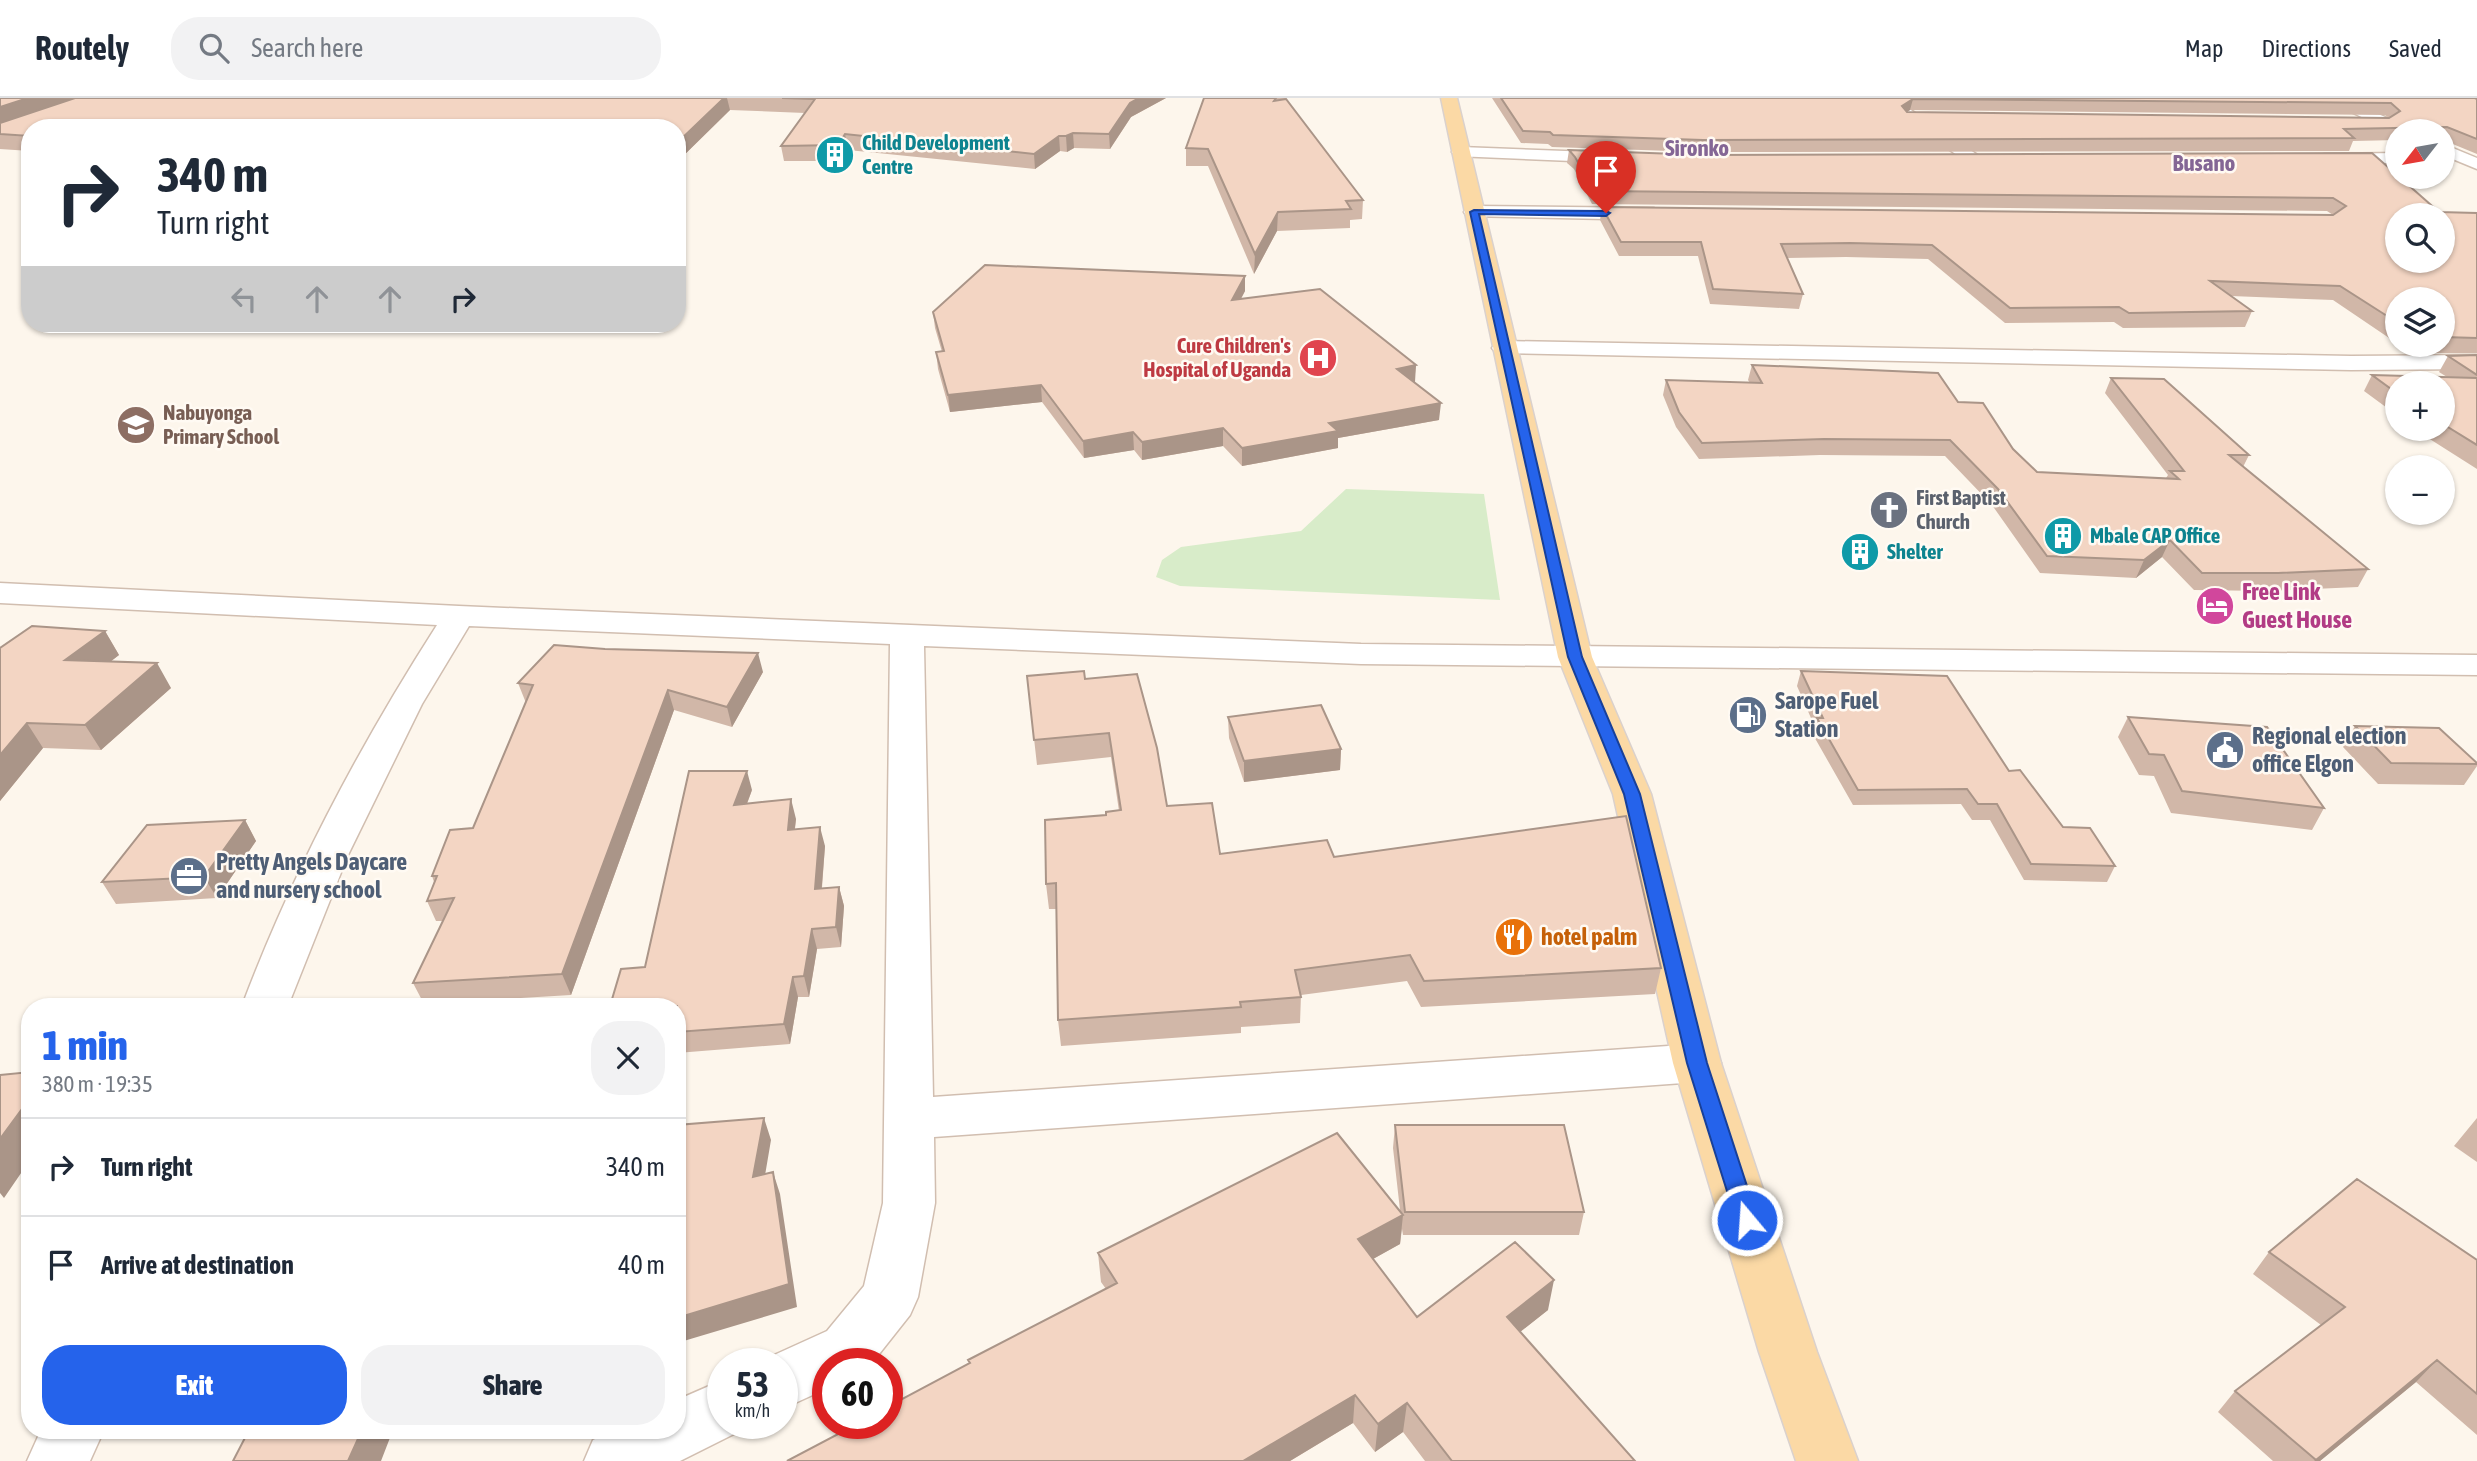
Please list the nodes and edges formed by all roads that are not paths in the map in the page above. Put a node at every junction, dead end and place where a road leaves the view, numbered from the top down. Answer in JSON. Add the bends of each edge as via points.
{"nodes":[{"id":1,"x":1449,"y":98,"type":"edge"},
{"id":2,"x":1883,"y":98,"type":"edge"},
{"id":3,"x":2329,"y":98,"type":"edge"},
{"id":4,"x":1910,"y":118,"type":"junction"},
{"id":5,"x":1937,"y":118,"type":"edge"},
{"id":6,"x":2343,"y":121,"type":"edge"},
{"id":7,"x":2384,"y":122,"type":"joint"},
{"id":8,"x":1461,"y":152,"type":"junction"},
{"id":9,"x":2455,"y":154,"type":"edge"},
{"id":10,"x":1638,"y":159,"type":"edge"},
{"id":11,"x":1946,"y":159,"type":"edge"},
{"id":12,"x":2301,"y":159,"type":"edge"},
{"id":13,"x":2385,"y":159,"type":"edge"},
{"id":14,"x":2472,"y":161,"type":"edge"},
{"id":15,"x":1474,"y":212,"type":"junction"},
{"id":16,"x":1679,"y":214,"type":"edge"},
{"id":17,"x":1504,"y":348,"type":"junction"},
{"id":18,"x":2477,"y":362,"type":"edge"},
{"id":19,"x":0,"y":593,"type":"edge"},
{"id":20,"x":459,"y":616,"type":"junction"},
{"id":21,"x":908,"y":634,"type":"junction"},
{"id":22,"x":1575,"y":657,"type":"junction"},
{"id":23,"x":2477,"y":665,"type":"edge"},
{"id":24,"x":268,"y":998,"type":"edge"},
{"id":25,"x":1697,"y":1063,"type":"junction"},
{"id":26,"x":909,"y":1119,"type":"junction"},
{"id":27,"x":798,"y":1373,"type":"edge"},
{"id":28,"x":707,"y":1417,"type":"edge"},
{"id":29,"x":686,"y":1427,"type":"edge"},
{"id":30,"x":69,"y":1439,"type":"edge"},
{"id":31,"x":661,"y":1439,"type":"edge"},
{"id":32,"x":58,"y":1461,"type":"edge"},
{"id":33,"x":615,"y":1461,"type":"edge"},
{"id":34,"x":1827,"y":1461,"type":"edge"}],
"edges":[{"from":1,"to":8,"type":"main road"},
{"from":2,"to":4,"type":"street"},
{"from":3,"to":7,"type":"street"},
{"from":4,"to":5,"type":"street"},
{"from":4,"to":11,"type":"street","via":[[1980,158]]},
{"from":6,"to":7,"type":"street"},
{"from":8,"to":10,"type":"street"},
{"from":8,"to":15,"type":"main road"},
{"from":9,"to":14,"type":"street"},
{"from":12,"to":13,"type":"street"},
{"from":15,"to":16,"type":"street"},
{"from":15,"to":17,"type":"main road"},
{"from":17,"to":18,"type":"street"},
{"from":17,"to":22,"type":"main road"},
{"from":19,"to":20,"type":"street"},
{"from":20,"to":21,"type":"street"},
{"from":20,"to":24,"type":"street","via":[[404,704],[327,855]]},
{"from":21,"to":22,"type":"street","via":[[1361,654]]},
{"from":21,"to":26,"type":"street"},
{"from":22,"to":23,"type":"street"},
{"from":22,"to":25,"type":"main road","via":[[1632,794]]},
{"from":25,"to":26,"type":"street"},
{"from":25,"to":34,"type":"main road"},
{"from":26,"to":27,"type":"street","via":[[909,1203],[890,1297],[847,1350]]},
{"from":28,"to":29,"type":"street"},
{"from":30,"to":32,"type":"street"},
{"from":31,"to":33,"type":"street"}]}
